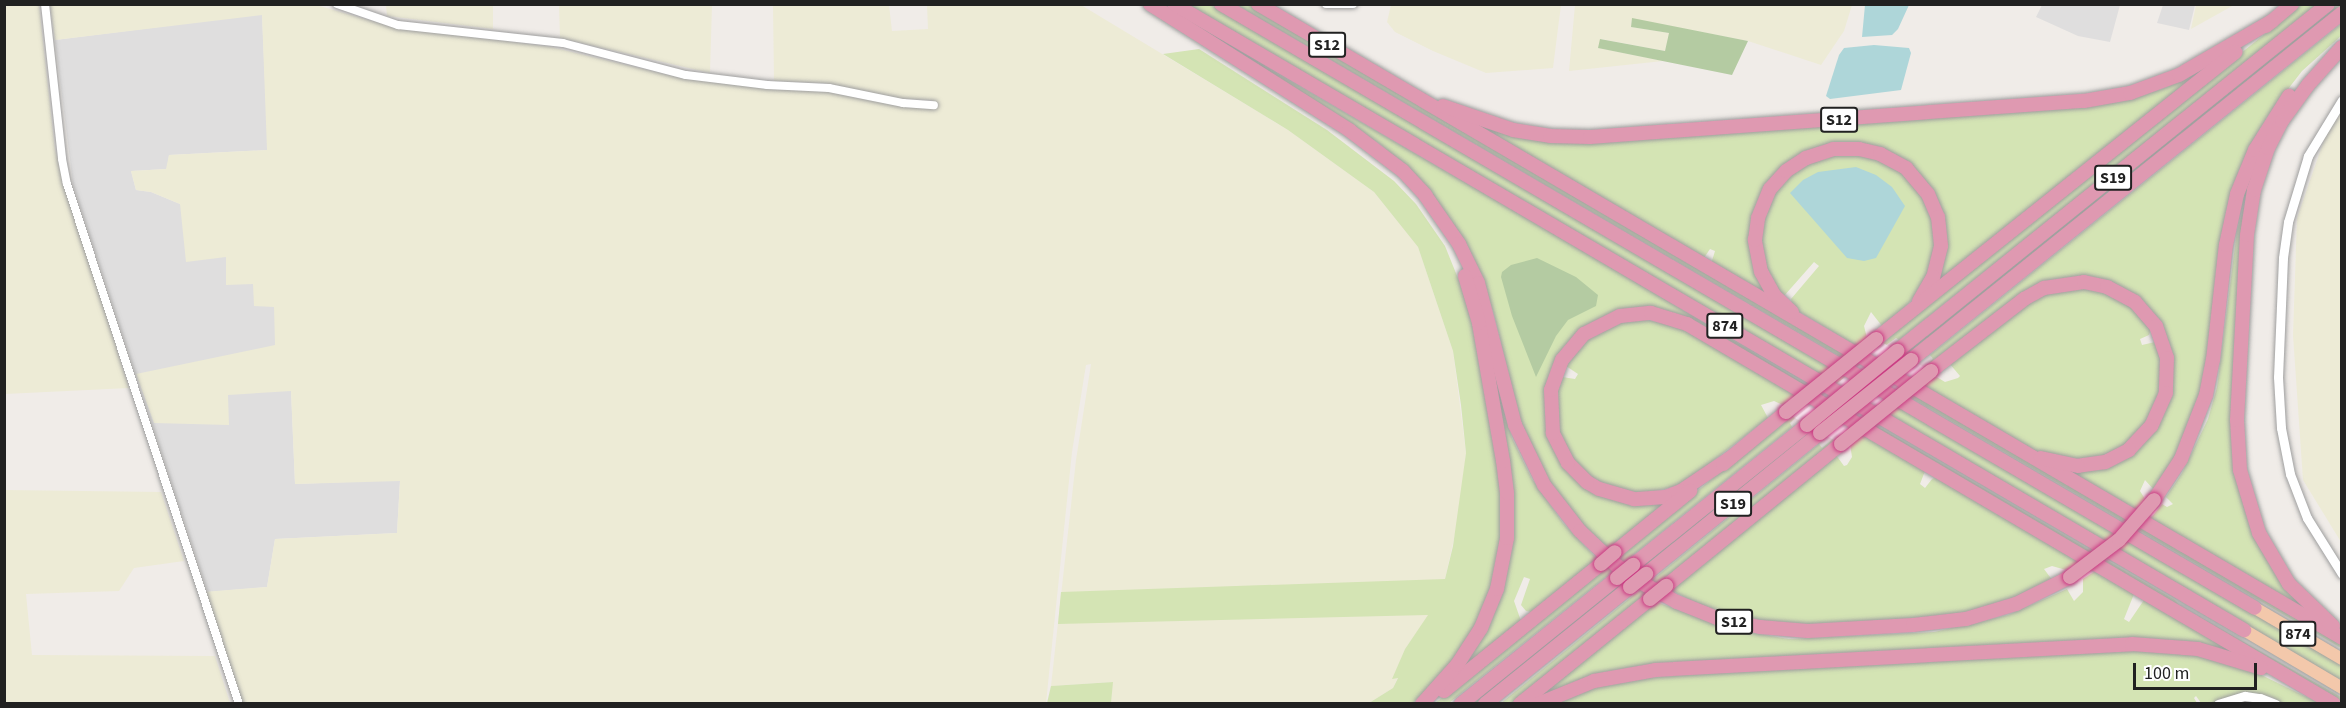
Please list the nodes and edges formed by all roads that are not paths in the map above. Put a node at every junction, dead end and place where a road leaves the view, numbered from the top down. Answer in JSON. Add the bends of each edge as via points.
{"nodes":[{"id":1,"x":45,"y":4,"type":"edge"},
{"id":2,"x":337,"y":4,"type":"edge"},
{"id":3,"x":1150,"y":4,"type":"edge"},
{"id":4,"x":1174,"y":4,"type":"edge"},
{"id":5,"x":1221,"y":4,"type":"edge"},
{"id":6,"x":1258,"y":4,"type":"edge"},
{"id":7,"x":1326,"y":4,"type":"edge"},
{"id":8,"x":1353,"y":4,"type":"edge"},
{"id":9,"x":2292,"y":4,"type":"edge"},
{"id":10,"x":2328,"y":4,"type":"edge"},
{"id":11,"x":2342,"y":13,"type":"edge"},
{"id":12,"x":2272,"y":21,"type":"junction"},
{"id":13,"x":2342,"y":43,"type":"edge"},
{"id":14,"x":2342,"y":47,"type":"edge"},
{"id":15,"x":1396,"y":86,"type":"junction"},
{"id":16,"x":2342,"y":100,"type":"edge"},
{"id":17,"x":933,"y":105,"type":"dead end"},
{"id":18,"x":1428,"y":199,"type":"junction"},
{"id":19,"x":1902,"y":319,"type":"junction"},
{"id":20,"x":1821,"y":336,"type":"junction"},
{"id":21,"x":2005,"y":444,"type":"junction"},
{"id":22,"x":1730,"y":458,"type":"junction"},
{"id":23,"x":2342,"y":574,"type":"edge"},
{"id":24,"x":2255,"y":608,"type":"joint"},
{"id":25,"x":2244,"y":630,"type":"joint"},
{"id":26,"x":2342,"y":633,"type":"edge"},
{"id":27,"x":2342,"y":638,"type":"edge"},
{"id":28,"x":2342,"y":659,"type":"edge"},
{"id":29,"x":2307,"y":688,"type":"junction"},
{"id":30,"x":2342,"y":688,"type":"edge"},
{"id":31,"x":2272,"y":702,"type":"edge"},
{"id":32,"x":239,"y":704,"type":"edge"},
{"id":33,"x":1422,"y":704,"type":"edge"},
{"id":34,"x":1428,"y":704,"type":"edge"},
{"id":35,"x":1461,"y":704,"type":"edge"},
{"id":36,"x":1485,"y":704,"type":"edge"},
{"id":37,"x":1521,"y":704,"type":"edge"},
{"id":38,"x":1538,"y":704,"type":"edge"},
{"id":39,"x":2218,"y":704,"type":"edge"},
{"id":40,"x":2334,"y":704,"type":"edge"}],
"edges":[{"from":1,"to":32,"type":"street","via":[[67,184]]},
{"from":2,"to":17,"type":"street","via":[[398,25],[563,43],[686,75],[829,88],[903,104]]},
{"from":3,"to":18,"type":"highway","via":[[1375,148]]},
{"from":4,"to":25,"type":"highway","number":"874"},
{"from":5,"to":24,"type":"highway","number":"874"},
{"from":6,"to":15,"type":"highway","number":"S12"},
{"from":7,"to":8,"type":"street"},
{"from":9,"to":12,"type":"highway","number":"S12"},
{"from":10,"to":35,"type":"highway","number":"S19","bridge":true},
{"from":11,"to":36,"type":"highway","number":"S19","bridge":true},
{"from":12,"to":15,"type":"highway","number":"S12","via":[[2180,75],[2102,99],[1698,130],[1590,137],[1531,134],[1478,120]]},
{"from":12,"to":19,"type":"highway"},
{"from":13,"to":18,"type":"highway","number":"S12","bridge":true,"via":[[2282,105],[2244,175],[2227,237],[2206,395],[2185,450],[2154,500],[2119,540],[2070,577],[2016,604],[1966,619],[1808,632],[1760,627],[1717,618],[1682,605],[1616,565],[1580,531],[1540,478],[1515,425],[1478,283],[1459,244]]},
{"from":14,"to":26,"type":"highway","via":[[2282,121],[2254,190],[2246,253],[2237,440],[2247,499],[2265,546],[2289,584]]},
{"from":15,"to":20,"type":"highway"},
{"from":16,"to":23,"type":"street","via":[[2308,156],[2288,222],[2277,377],[2290,474],[2307,518]]},
{"from":18,"to":33,"type":"highway","via":[[1475,304],[1508,514],[1504,559],[1486,618],[1458,665]]},
{"from":19,"to":20,"type":"highway","via":[[1928,288],[1939,258],[1940,227],[1931,200],[1914,175],[1899,163],[1869,150],[1833,149],[1806,158],[1778,180],[1761,208],[1755,240],[1767,285]]},
{"from":19,"to":22,"type":"highway","bridge":true},
{"from":20,"to":21,"type":"highway"},
{"from":21,"to":27,"type":"highway"},
{"from":21,"to":37,"type":"highway","bridge":true,"via":[[2048,461],[2078,466],[2105,462],[2138,442],[2158,415],[2168,381],[2165,347],[2145,312],[2126,297],[2097,285],[2070,283],[2044,288],[2024,299]]},
{"from":22,"to":29,"type":"highway","via":[[1681,491],[1665,497],[1634,499],[1599,489],[1568,463],[1553,433],[1551,390],[1562,360],[1584,334],[1620,316],[1651,313],[1680,321]]},
{"from":22,"to":34,"type":"highway","bridge":true},
{"from":24,"to":28,"type":"main road","number":"874"},
{"from":25,"to":30,"type":"main road","number":"874"},
{"from":29,"to":38,"type":"highway","via":[[2215,653],[2184,646],[2132,644],[1646,671],[1594,681]]},
{"from":29,"to":40,"type":"highway"},
{"from":31,"to":39,"type":"street","via":[[2245,696]]}]}
